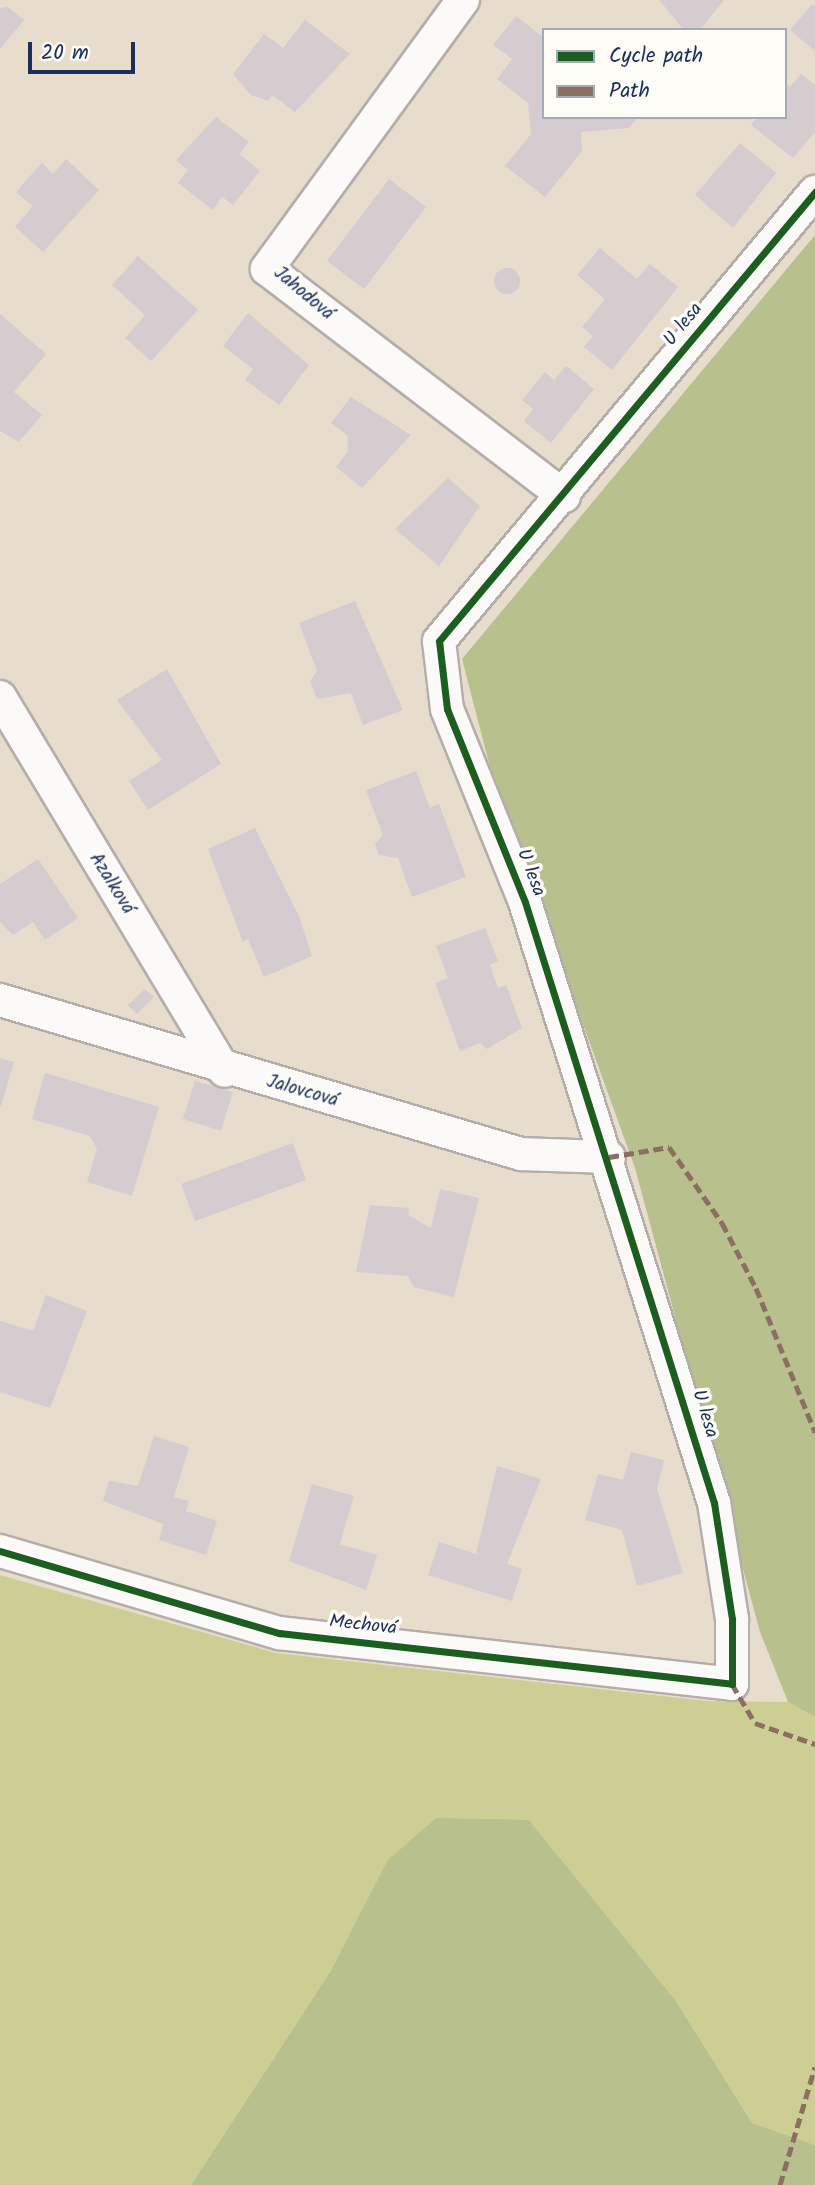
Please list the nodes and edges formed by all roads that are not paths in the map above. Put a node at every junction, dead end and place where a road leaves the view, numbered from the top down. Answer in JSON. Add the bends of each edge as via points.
{"nodes":[{"id":1,"x":463,"y":0,"type":"edge"},
{"id":2,"x":815,"y":191,"type":"edge"},
{"id":3,"x":564,"y":496,"type":"junction"},
{"id":4,"x":0,"y":697,"type":"edge"},
{"id":5,"x":0,"y":1000,"type":"edge"},
{"id":6,"x":225,"y":1070,"type":"junction"},
{"id":7,"x":609,"y":1157,"type":"junction"},
{"id":8,"x":0,"y":1551,"type":"edge"},
{"id":9,"x":732,"y":1684,"type":"joint"}],
"edges":[{"from":1,"to":3,"type":"street","name":"Jahodová","via":[[267,269]]},
{"from":2,"to":3,"type":"street","name":"U lesa"},
{"from":3,"to":7,"type":"street","name":"U lesa","via":[[439,641],[447,709],[525,902]]},
{"from":4,"to":6,"type":"street","name":"Azalková"},
{"from":5,"to":6,"type":"street","name":"Jalovcová"},
{"from":6,"to":7,"type":"street","name":"Jalovcová","via":[[521,1154]]},
{"from":7,"to":9,"type":"street","name":"U lesa","via":[[714,1503],[732,1619]]},
{"from":8,"to":9,"type":"street","name":"Mechová","via":[[279,1633]]}]}
